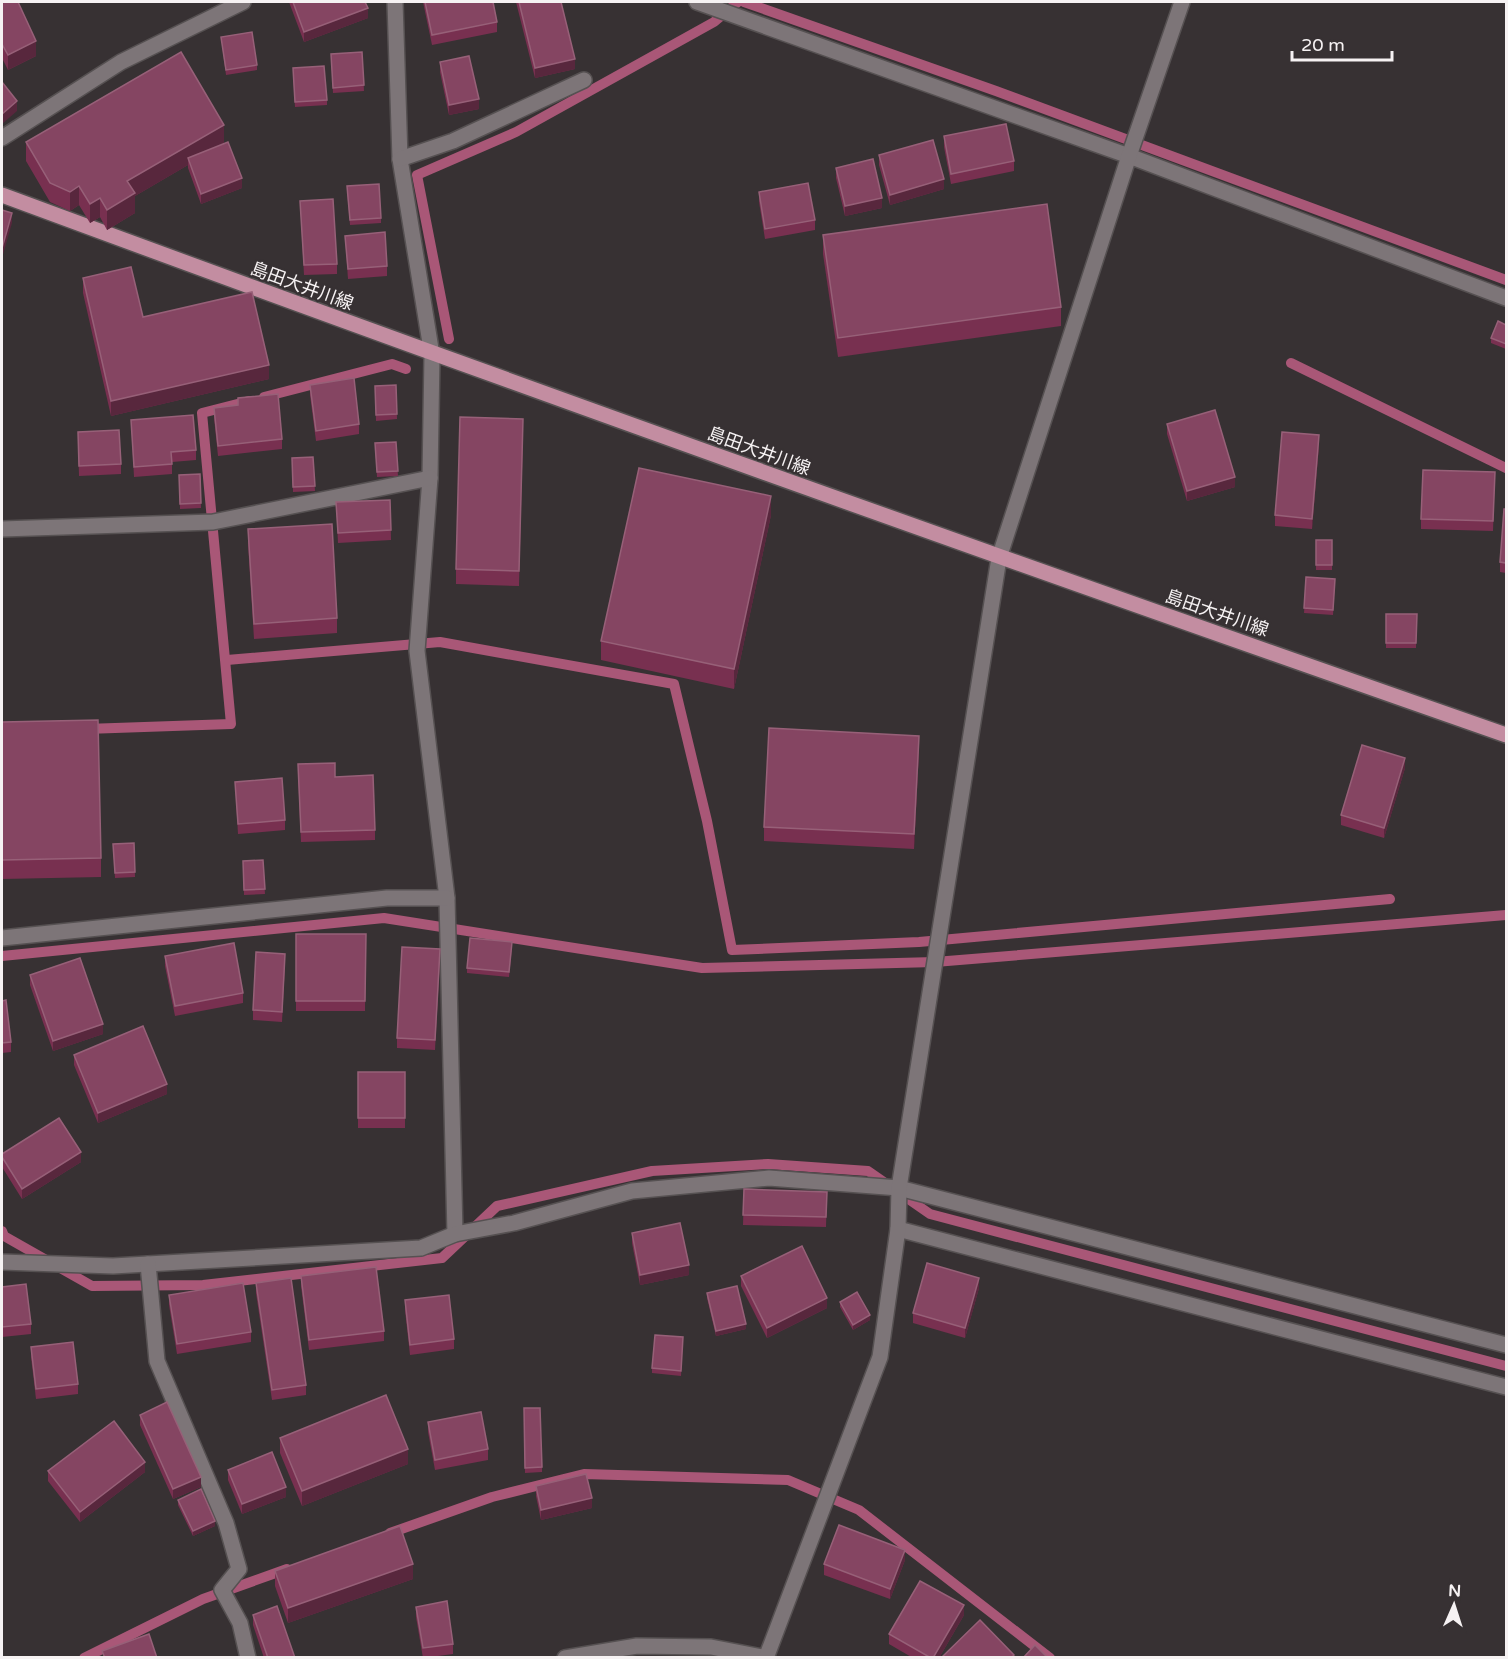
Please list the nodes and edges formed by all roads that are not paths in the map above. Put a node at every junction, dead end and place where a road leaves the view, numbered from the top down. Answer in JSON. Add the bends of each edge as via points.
{"nodes":[{"id":1,"x":243,"y":2,"type":"edge"},
{"id":2,"x":395,"y":2,"type":"edge"},
{"id":3,"x":698,"y":2,"type":"edge"},
{"id":4,"x":1182,"y":2,"type":"edge"},
{"id":5,"x":584,"y":80,"type":"dead end"},
{"id":6,"x":2,"y":138,"type":"edge"},
{"id":7,"x":1129,"y":156,"type":"junction"},
{"id":8,"x":400,"y":159,"type":"junction"},
{"id":9,"x":2,"y":195,"type":"edge"},
{"id":10,"x":1506,"y":298,"type":"edge"},
{"id":11,"x":432,"y":354,"type":"junction"},
{"id":12,"x":430,"y":478,"type":"junction"},
{"id":13,"x":2,"y":529,"type":"edge"},
{"id":14,"x":999,"y":558,"type":"junction"},
{"id":15,"x":1506,"y":735,"type":"edge"},
{"id":16,"x":447,"y":898,"type":"junction"},
{"id":17,"x":2,"y":938,"type":"edge"},
{"id":18,"x":899,"y":1188,"type":"junction"},
{"id":19,"x":898,"y":1229,"type":"junction"},
{"id":20,"x":455,"y":1234,"type":"junction"},
{"id":21,"x":2,"y":1262,"type":"edge"},
{"id":22,"x":148,"y":1264,"type":"junction"},
{"id":23,"x":1506,"y":1345,"type":"edge"},
{"id":24,"x":1506,"y":1387,"type":"edge"},
{"id":25,"x":766,"y":1657,"type":"edge"},
{"id":26,"x":248,"y":1658,"type":"edge"},
{"id":27,"x":565,"y":1658,"type":"edge"}],
"edges":[{"from":1,"to":6,"type":"street","via":[[121,62]]},
{"from":2,"to":8,"type":"street"},
{"from":3,"to":7,"type":"street"},
{"from":4,"to":7,"type":"street"},
{"from":5,"to":8,"type":"street","via":[[453,141]]},
{"from":7,"to":10,"type":"street"},
{"from":7,"to":14,"type":"street"},
{"from":8,"to":11,"type":"street"},
{"from":9,"to":11,"type":"main road","name":"島田大井川線"},
{"from":11,"to":12,"type":"street"},
{"from":11,"to":14,"type":"main road","name":"島田大井川線"},
{"from":12,"to":13,"type":"street","via":[[213,522]]},
{"from":12,"to":16,"type":"street","via":[[417,651]]},
{"from":14,"to":15,"type":"main road","name":"島田大井川線"},
{"from":14,"to":18,"type":"street"},
{"from":16,"to":17,"type":"street","via":[[387,898]]},
{"from":16,"to":20,"type":"street"},
{"from":18,"to":19,"type":"street"},
{"from":18,"to":20,"type":"street","via":[[769,1178],[644,1190]]},
{"from":18,"to":23,"type":"street"},
{"from":19,"to":24,"type":"street"},
{"from":19,"to":25,"type":"street","via":[[880,1357]]},
{"from":20,"to":22,"type":"street","via":[[421,1248]]},
{"from":21,"to":22,"type":"street"},
{"from":22,"to":26,"type":"street","via":[[157,1361],[226,1523],[239,1569],[222,1590],[240,1623]]},
{"from":25,"to":27,"type":"street","via":[[711,1647],[637,1646]]}]}
